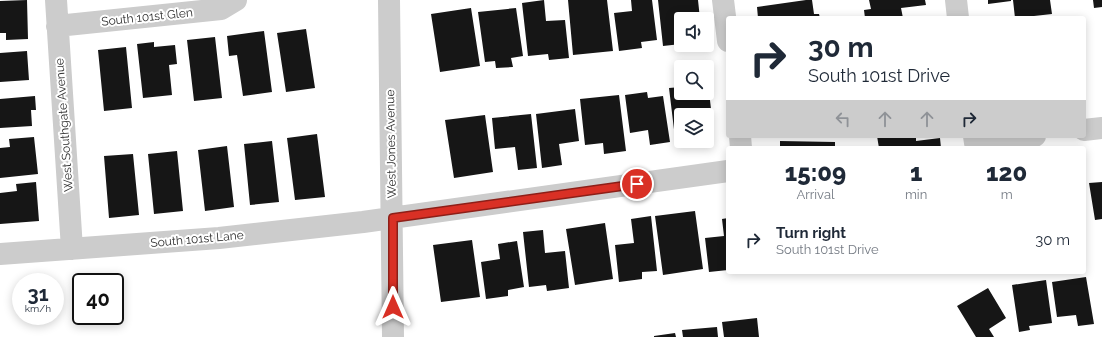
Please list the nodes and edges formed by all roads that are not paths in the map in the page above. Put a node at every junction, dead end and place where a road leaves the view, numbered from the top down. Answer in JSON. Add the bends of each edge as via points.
{"nodes":[{"id":1,"x":56,"y":0,"type":"edge"},
{"id":2,"x":236,"y":0,"type":"edge"},
{"id":3,"x":389,"y":0,"type":"edge"},
{"id":4,"x":723,"y":0,"type":"edge"},
{"id":5,"x":956,"y":0,"type":"edge"},
{"id":6,"x":958,"y":16,"type":"edge"},
{"id":7,"x":726,"y":25,"type":"edge"},
{"id":8,"x":57,"y":26,"type":"junction"},
{"id":9,"x":1102,"y":128,"type":"edge"},
{"id":10,"x":1086,"y":130,"type":"edge"},
{"id":11,"x":1004,"y":138,"type":"edge"},
{"id":12,"x":974,"y":140,"type":"edge"},
{"id":13,"x":726,"y":171,"type":"edge"},
{"id":14,"x":393,"y":218,"type":"junction"},
{"id":15,"x":72,"y":249,"type":"junction"},
{"id":16,"x":0,"y":254,"type":"edge"},
{"id":17,"x":394,"y":337,"type":"edge"}],
"edges":[{"from":1,"to":8,"type":"street","name":"West Southgate Avenue"},
{"from":2,"to":8,"type":"street","name":"South 101st Glen","via":[[221,9]]},
{"from":3,"to":14,"type":"street","name":"West Jones Avenue"},
{"from":4,"to":7,"type":"street"},
{"from":5,"to":6,"type":"street"},
{"from":8,"to":15,"type":"street","name":"West Southgate Avenue"},
{"from":9,"to":10,"type":"street"},
{"from":11,"to":12,"type":"street"},
{"from":13,"to":14,"type":"street","name":"South 101st Lane"},
{"from":14,"to":15,"type":"street","name":"South 101st Lane","via":[[219,238]]},
{"from":14,"to":17,"type":"street","name":"West Jones Avenue"},
{"from":15,"to":16,"type":"street","name":"South 101st Lane"}]}
